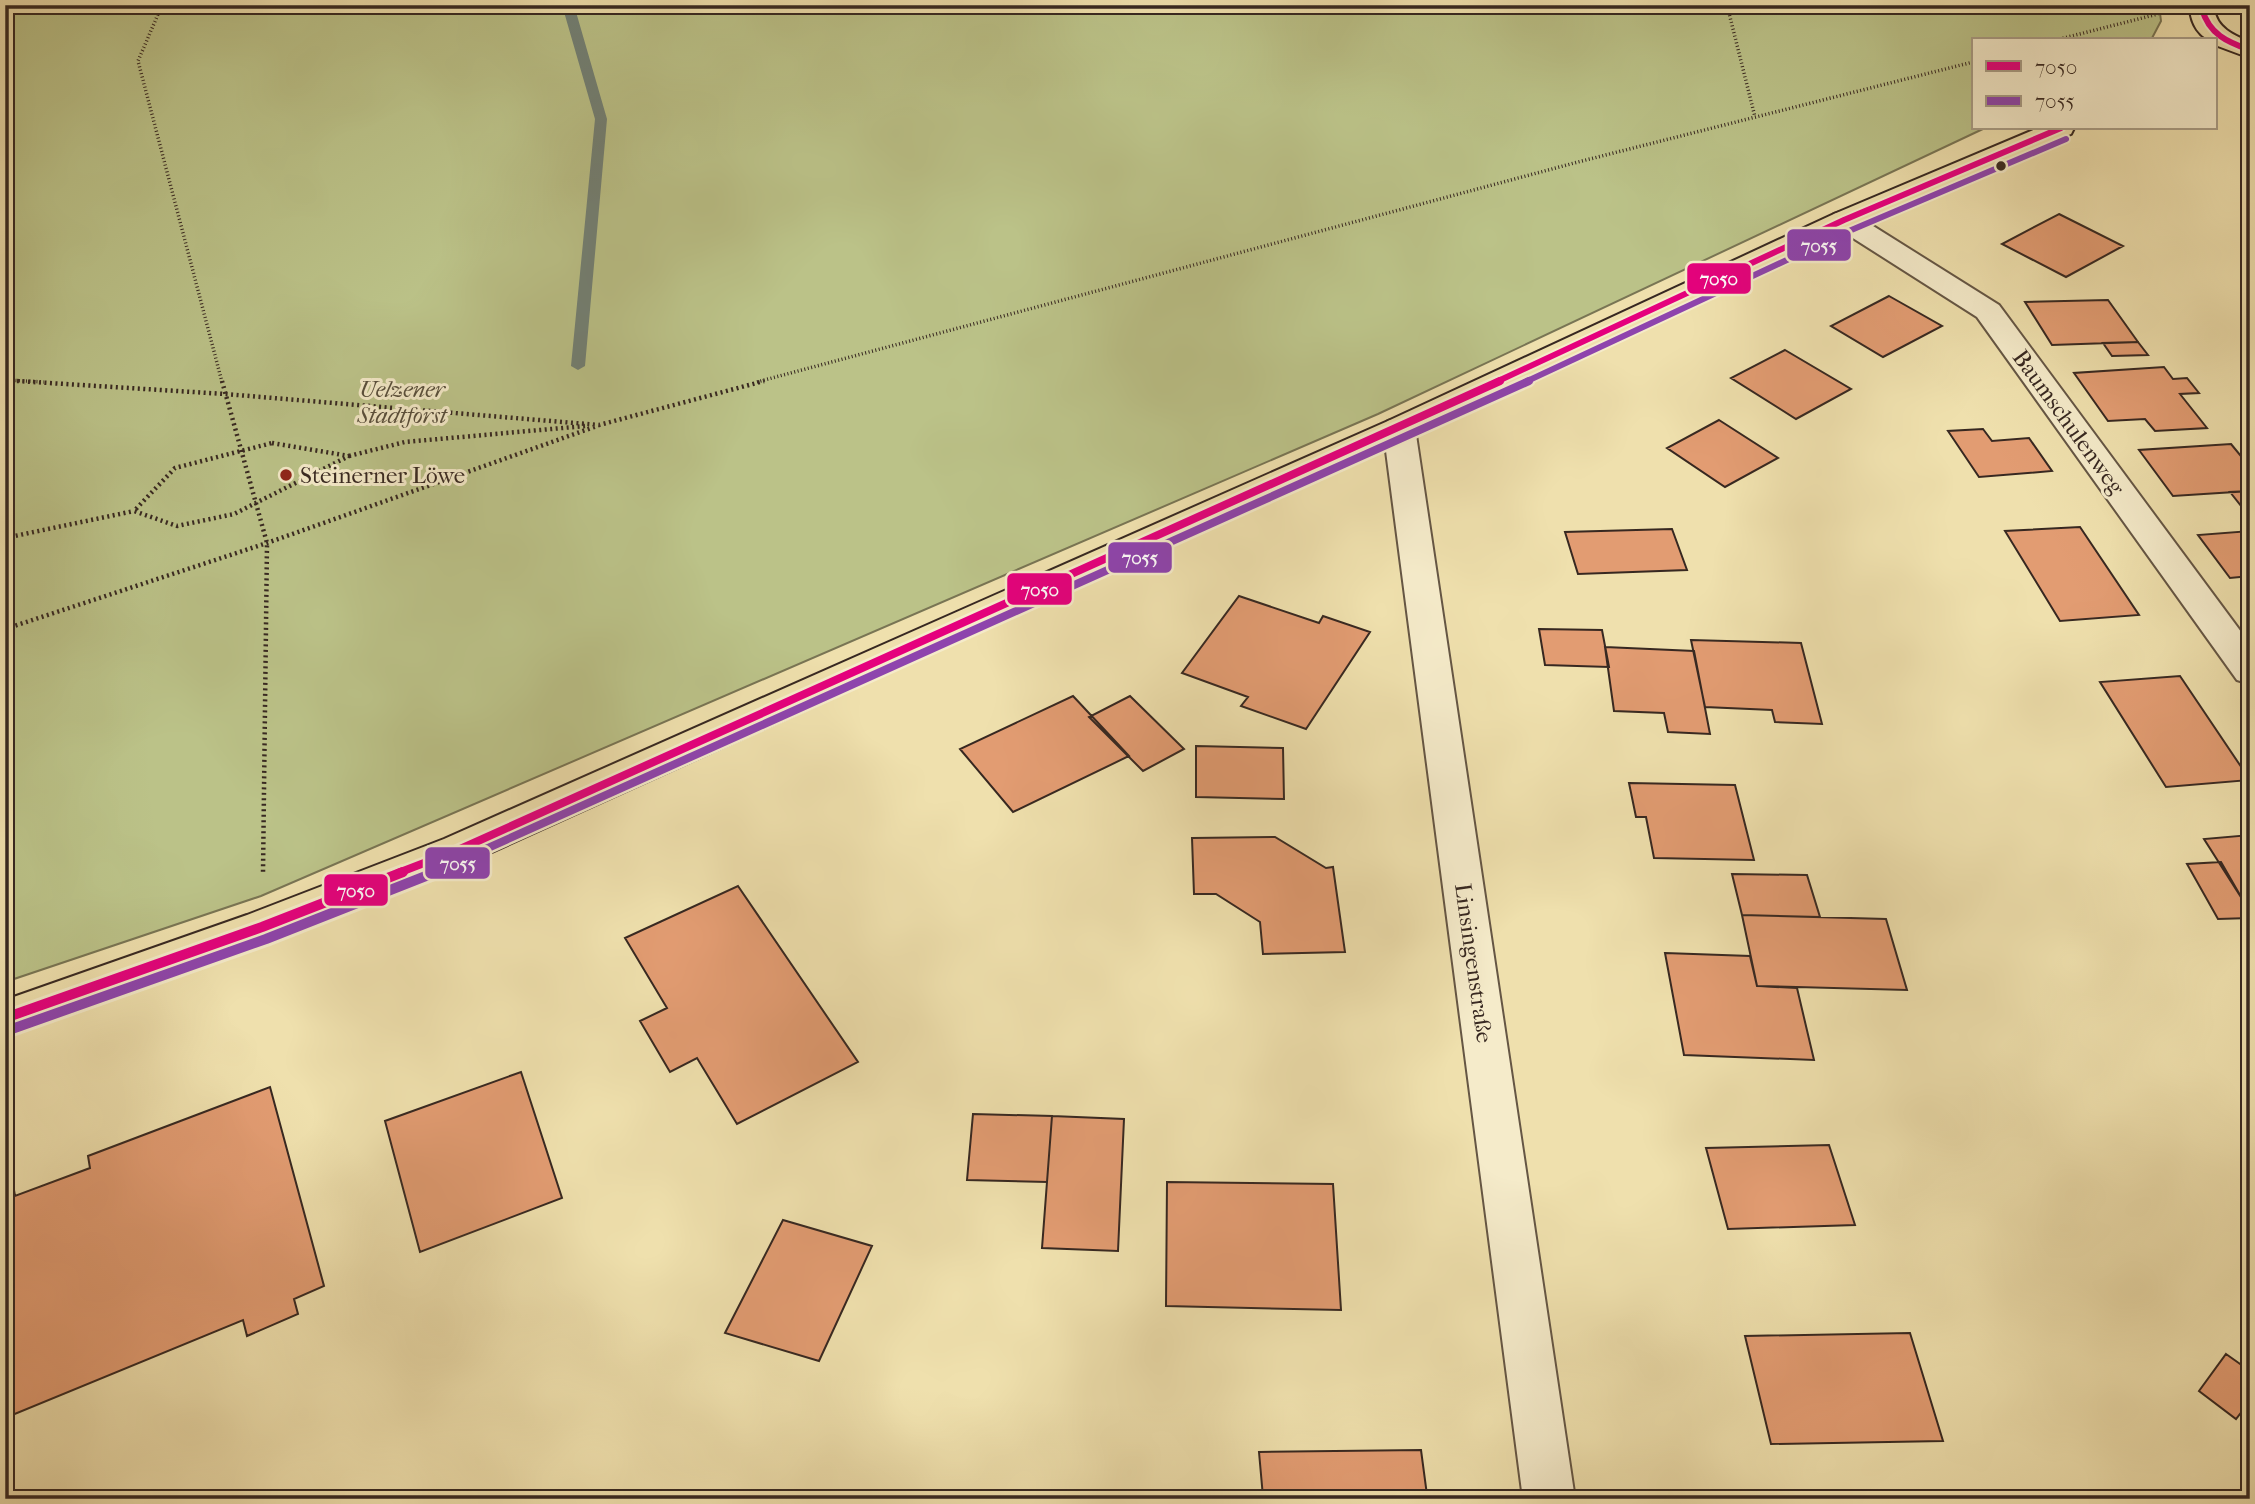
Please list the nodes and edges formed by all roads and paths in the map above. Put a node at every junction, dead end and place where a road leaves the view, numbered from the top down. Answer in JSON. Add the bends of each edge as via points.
{"nodes":[{"id":1,"x":162,"y":5,"type":"edge"},
{"id":2,"x":1727,"y":5,"type":"edge"},
{"id":3,"x":2205,"y":5,"type":"edge"},
{"id":4,"x":2169,"y":12,"type":"dead end"},
{"id":5,"x":2064,"y":38,"type":"edge"},
{"id":6,"x":2248,"y":49,"type":"edge"},
{"id":7,"x":1972,"y":61,"type":"edge"},
{"id":8,"x":2216,"y":62,"type":"edge"},
{"id":9,"x":1755,"y":117,"type":"junction"},
{"id":10,"x":2056,"y":130,"type":"edge"},
{"id":11,"x":1844,"y":220,"type":"junction"},
{"id":12,"x":5,"y":380,"type":"edge"},
{"id":13,"x":225,"y":394,"type":"junction"},
{"id":14,"x":599,"y":425,"type":"junction"},
{"id":15,"x":1399,"y":428,"type":"junction"},
{"id":16,"x":240,"y":451,"type":"junction"},
{"id":17,"x":349,"y":456,"type":"junction"},
{"id":18,"x":256,"y":503,"type":"junction"},
{"id":19,"x":134,"y":511,"type":"junction"},
{"id":20,"x":5,"y":538,"type":"edge"},
{"id":21,"x":267,"y":543,"type":"junction"},
{"id":22,"x":5,"y":629,"type":"edge"},
{"id":23,"x":2250,"y":671,"type":"edge"},
{"id":24,"x":262,"y":927,"type":"junction"},
{"id":25,"x":5,"y":1018,"type":"edge"},
{"id":26,"x":1549,"y":1499,"type":"edge"}],
"edges":[{"from":1,"to":13,"type":"path","via":[[138,61]]},
{"from":2,"to":9,"type":"path"},
{"from":3,"to":6,"type":"main road","via":[[2202,19],[2210,30]]},
{"from":4,"to":5,"type":"path"},
{"from":6,"to":8,"type":"main road"},
{"from":7,"to":9,"type":"path"},
{"from":9,"to":14,"type":"path"},
{"from":10,"to":11,"type":"main road"},
{"from":11,"to":15,"type":"main road"},
{"from":11,"to":23,"type":"street","name":"Baumschulenweg","via":[[1988,310]]},
{"from":12,"to":13,"type":"path"},
{"from":13,"to":14,"type":"path"},
{"from":13,"to":16,"type":"path"},
{"from":14,"to":17,"type":"path","via":[[405,442]]},
{"from":14,"to":21,"type":"path"},
{"from":15,"to":24,"type":"main road","via":[[458,850]]},
{"from":15,"to":26,"type":"street","name":"Linsingenstraße"},
{"from":16,"to":17,"type":"path","via":[[272,443]]},
{"from":16,"to":18,"type":"path"},
{"from":16,"to":19,"type":"path","via":[[175,468]]},
{"from":17,"to":18,"type":"path"},
{"from":18,"to":19,"type":"path","via":[[234,514],[177,526]]},
{"from":18,"to":21,"type":"path"},
{"from":19,"to":20,"type":"path"},
{"from":21,"to":22,"type":"path"},
{"from":21,"to":24,"type":"path"},
{"from":24,"to":25,"type":"main road"}]}
